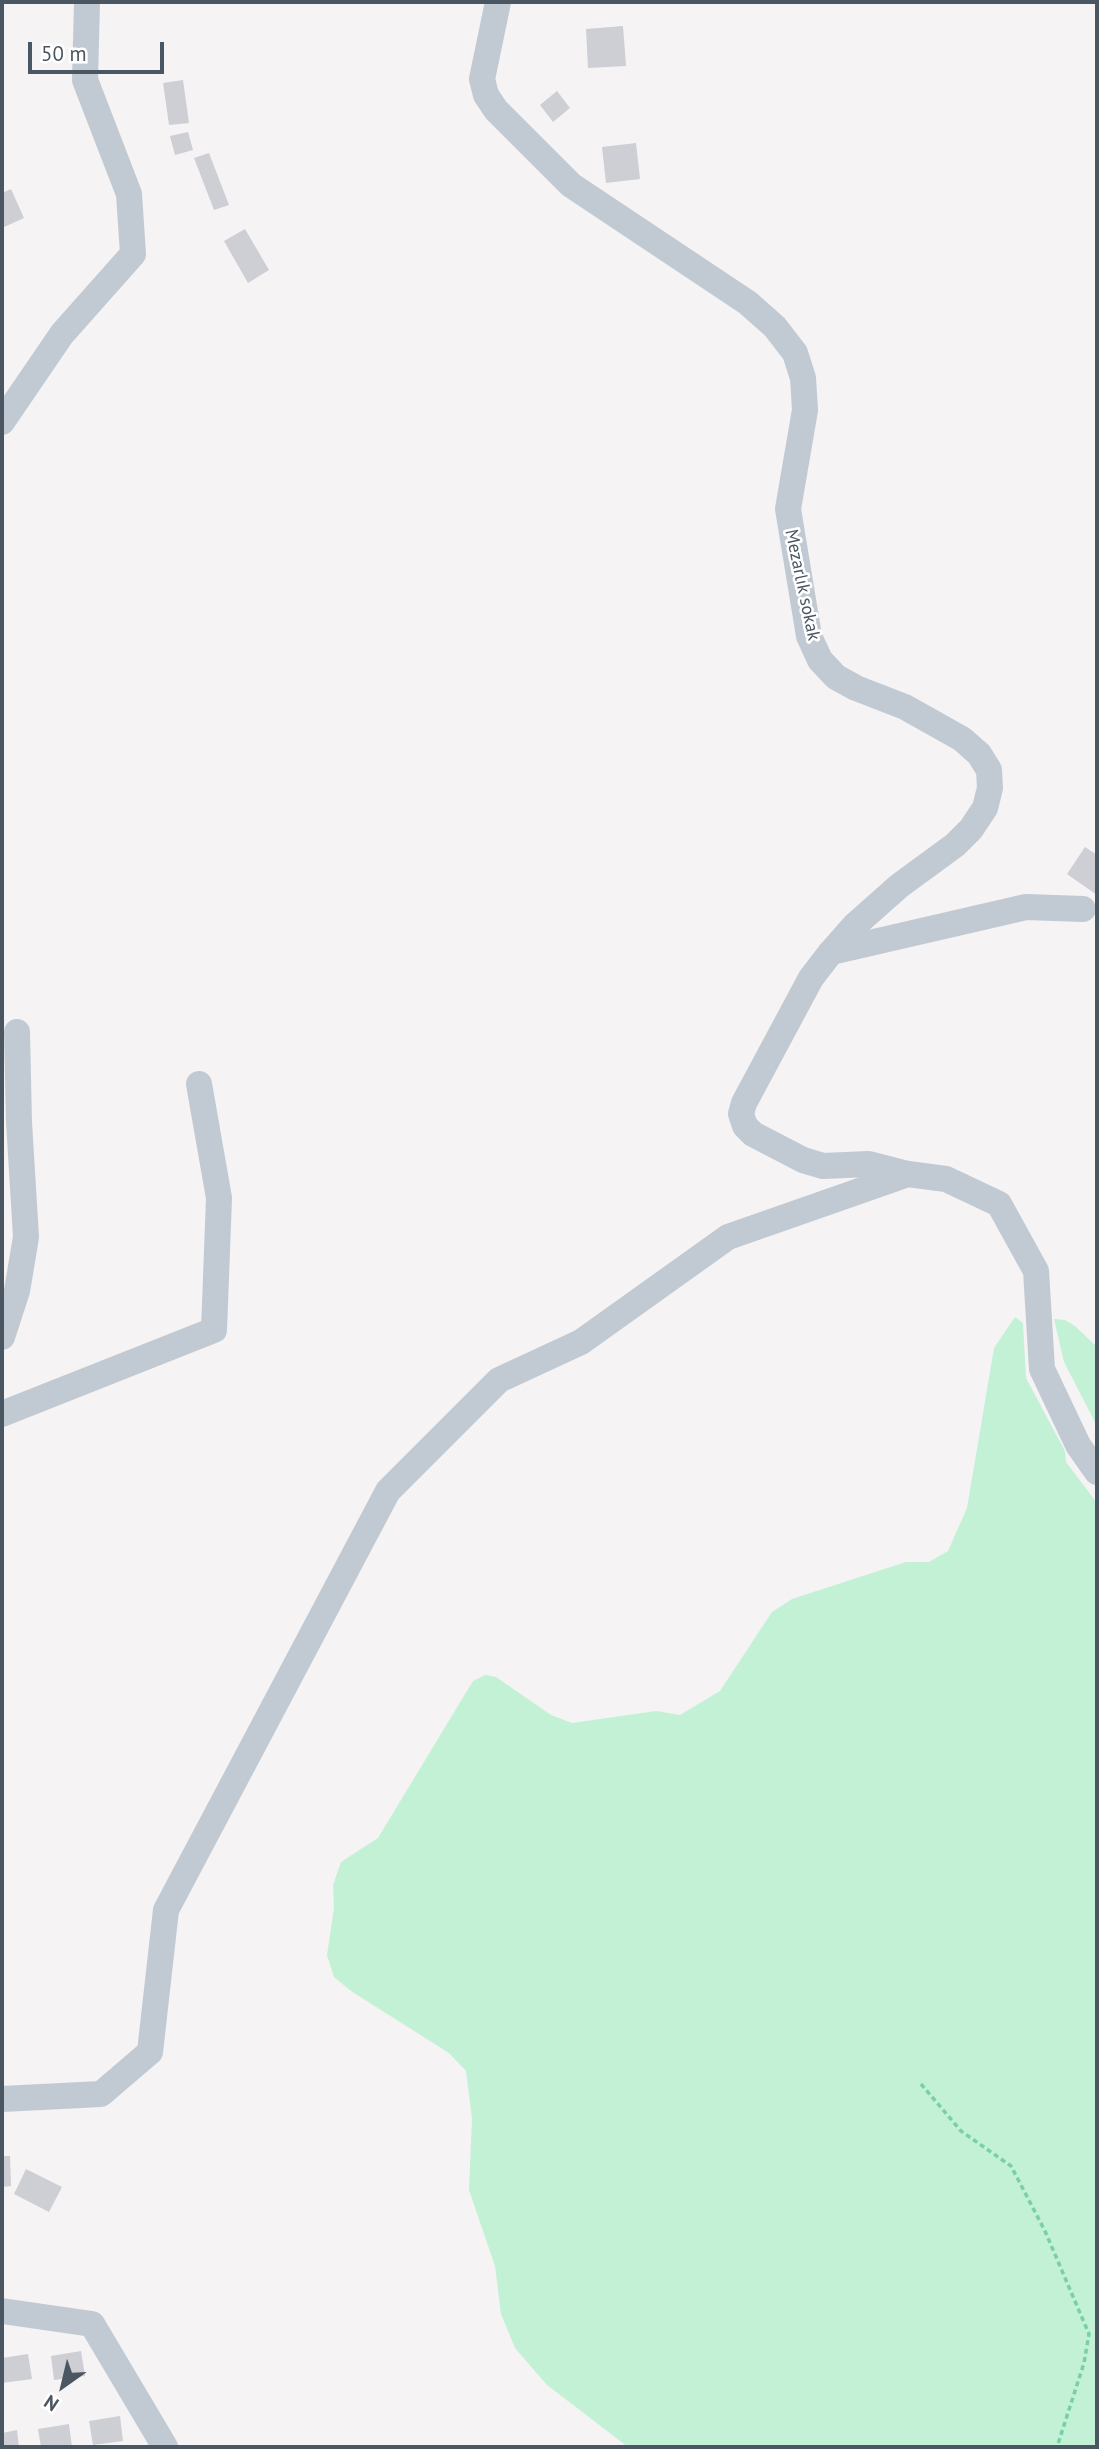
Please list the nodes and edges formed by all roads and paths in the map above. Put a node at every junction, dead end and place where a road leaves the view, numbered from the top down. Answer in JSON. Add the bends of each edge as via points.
{"nodes":[{"id":1,"x":87,"y":2,"type":"edge"},
{"id":2,"x":498,"y":2,"type":"edge"},
{"id":3,"x":2,"y":422,"type":"edge"},
{"id":4,"x":1083,"y":909,"type":"dead end"},
{"id":5,"x":831,"y":952,"type":"junction"},
{"id":6,"x":17,"y":1032,"type":"dead end"},
{"id":7,"x":199,"y":1084,"type":"dead end"},
{"id":8,"x":908,"y":1174,"type":"junction"},
{"id":9,"x":2,"y":1337,"type":"edge"},
{"id":10,"x":2,"y":1414,"type":"edge"},
{"id":11,"x":1097,"y":1472,"type":"edge"},
{"id":12,"x":921,"y":2084,"type":"dead end"},
{"id":13,"x":2,"y":2099,"type":"edge"},
{"id":14,"x":2,"y":2311,"type":"edge"},
{"id":15,"x":164,"y":2447,"type":"edge"},
{"id":16,"x":1057,"y":2447,"type":"edge"}],
"edges":[{"from":1,"to":3,"type":"street","via":[[85,80],[128,194],[133,254],[62,334]]},
{"from":2,"to":5,"type":"street","name":"Mezarlık sokak","via":[[482,79],[496,110],[571,185],[748,303],[795,353],[803,378],[805,410],[788,509],[809,636],[820,660],[836,677],[905,707],[962,739],[989,770],[985,808],[971,829],[863,918]]},
{"from":4,"to":5,"type":"street","via":[[1026,907]]},
{"from":5,"to":8,"type":"street","name":"Mezarlık sokak","via":[[811,978],[744,1103],[745,1126],[803,1160],[823,1166],[869,1164]]},
{"from":6,"to":9,"type":"street","via":[[26,1237],[17,1290]]},
{"from":7,"to":10,"type":"street","via":[[219,1198],[214,1330]]},
{"from":8,"to":11,"type":"street","via":[[946,1179],[999,1204],[1036,1271],[1042,1369],[1078,1445]]},
{"from":8,"to":13,"type":"street","via":[[728,1237],[581,1342],[499,1380],[388,1492],[166,1910],[150,2052],[101,2094]]},
{"from":12,"to":16,"type":"path","via":[[961,2131],[1011,2166],[1089,2334]]},
{"from":14,"to":15,"type":"street","via":[[92,2324]]}]}
